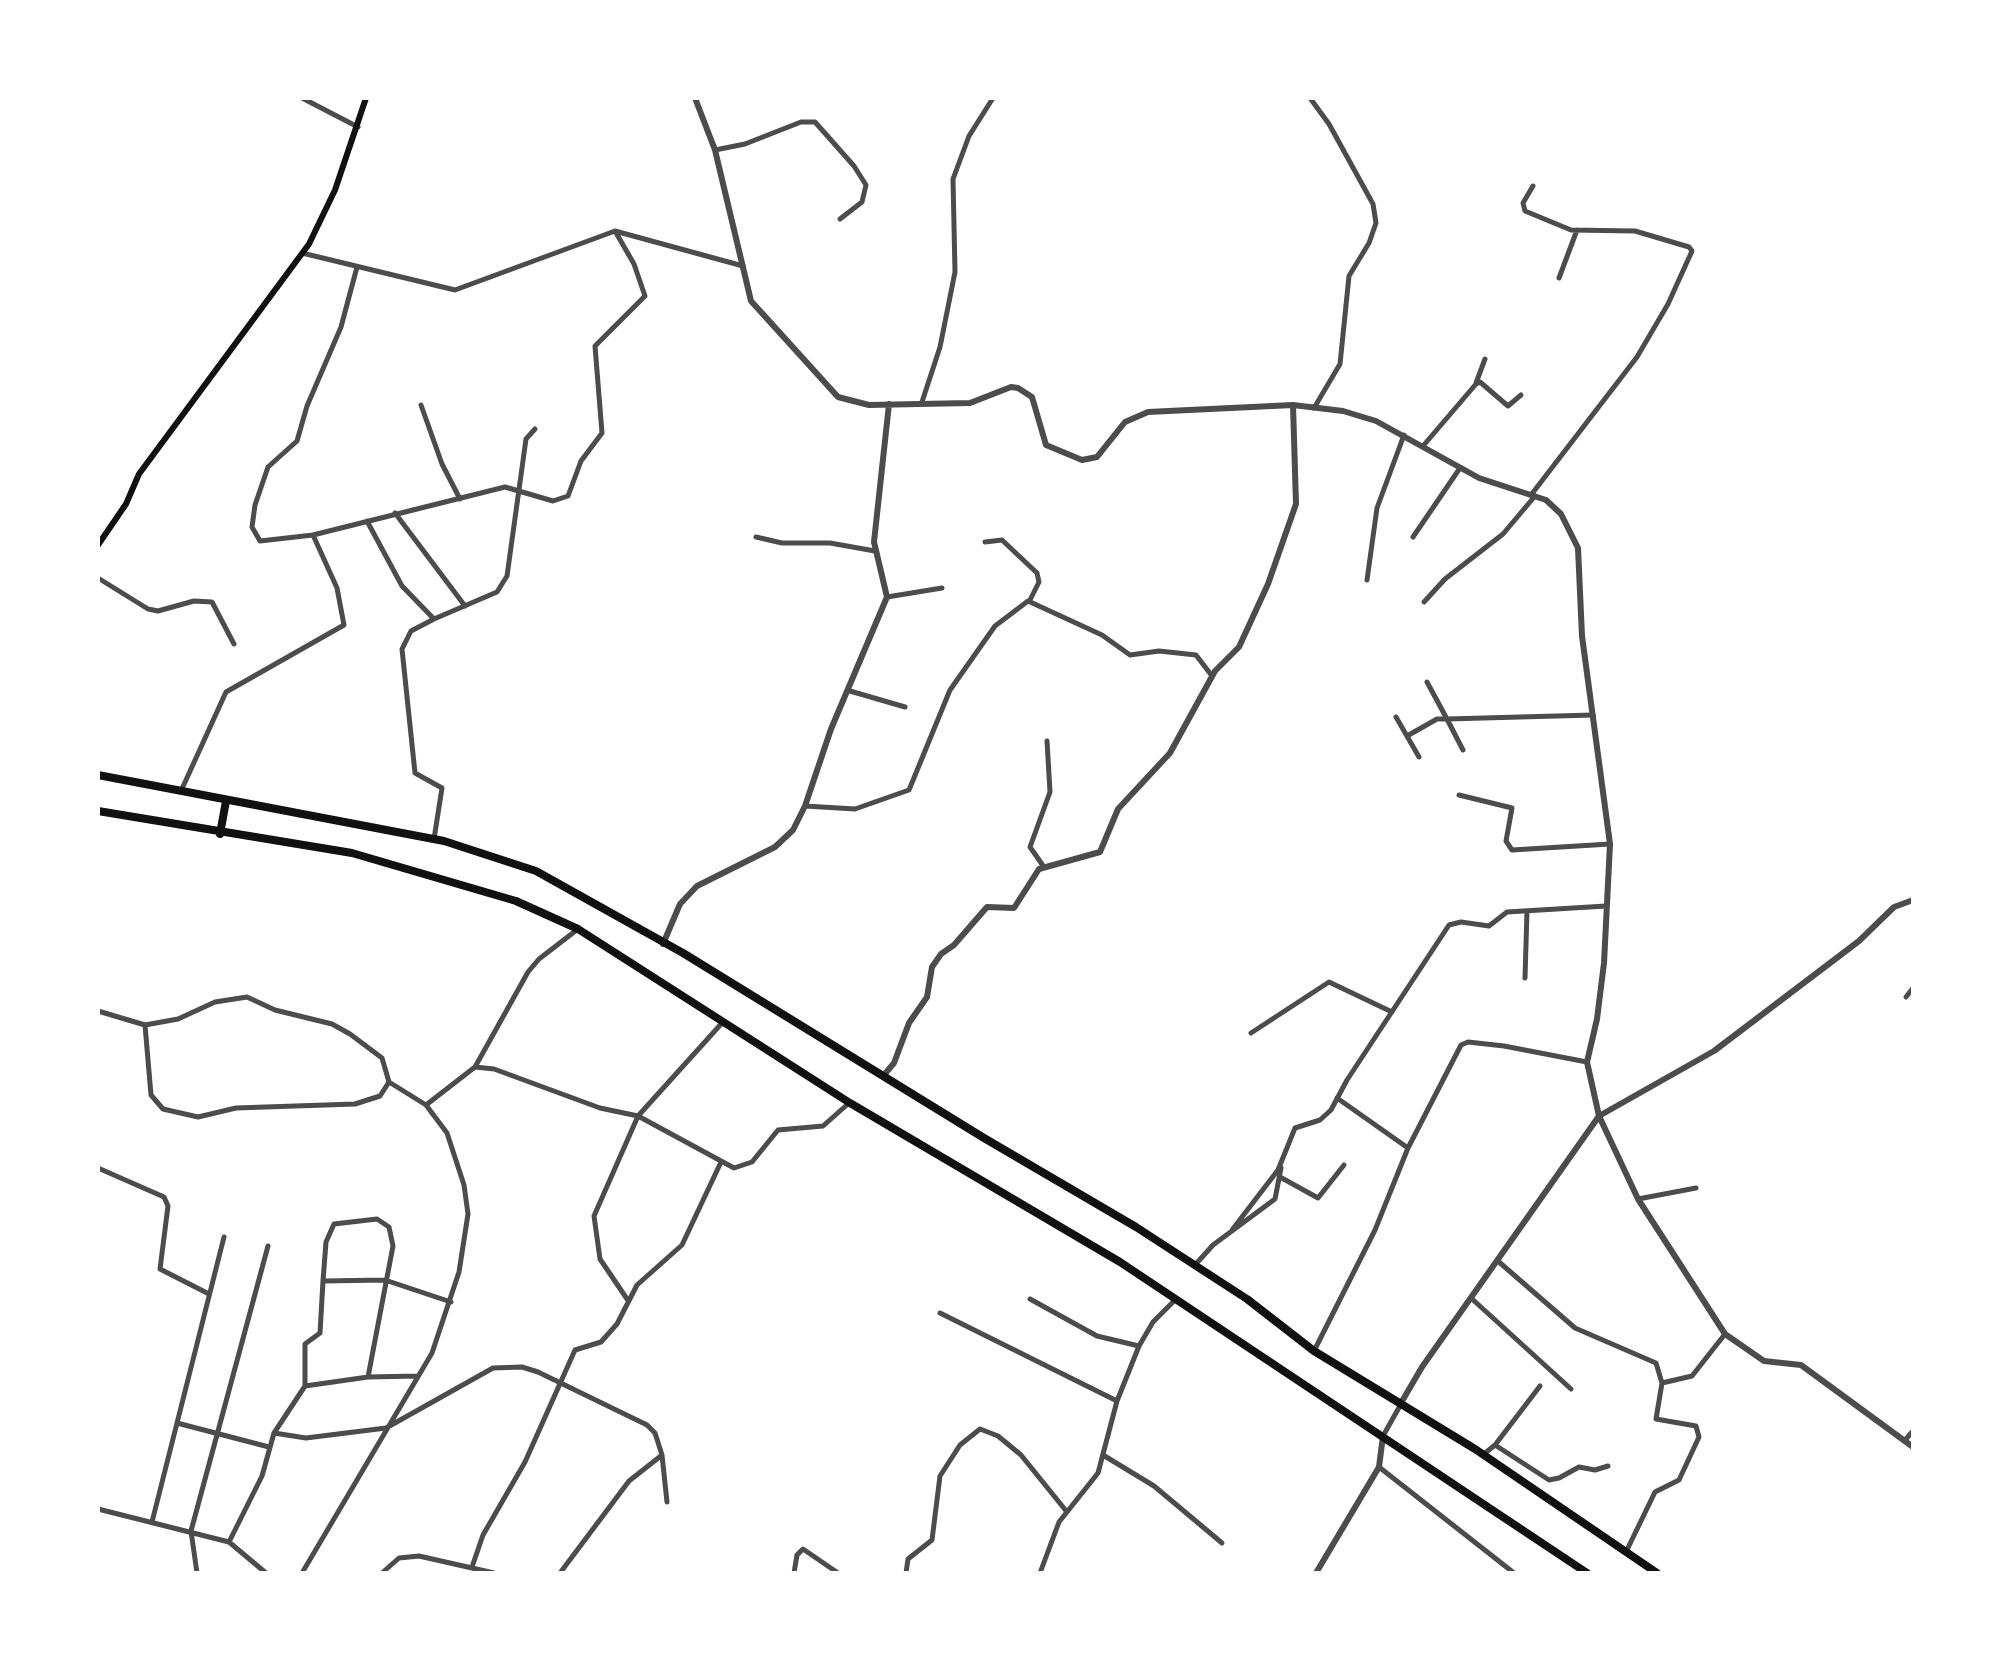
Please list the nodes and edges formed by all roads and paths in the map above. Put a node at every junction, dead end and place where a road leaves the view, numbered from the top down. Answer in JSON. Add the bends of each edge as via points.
{"nodes":[{"id":1,"x":302,"y":98,"type":"edge"},
{"id":2,"x":366,"y":98,"type":"edge"},
{"id":3,"x":695,"y":98,"type":"edge"},
{"id":4,"x":993,"y":98,"type":"edge"},
{"id":5,"x":1310,"y":98,"type":"edge"},
{"id":6,"x":358,"y":127,"type":"junction"},
{"id":7,"x":715,"y":150,"type":"junction"},
{"id":8,"x":1533,"y":186,"type":"dead end"},
{"id":9,"x":840,"y":219,"type":"dead end"},
{"id":10,"x":1577,"y":230,"type":"junction"},
{"id":11,"x":615,"y":231,"type":"junction"},
{"id":12,"x":302,"y":253,"type":"junction"},
{"id":13,"x":743,"y":266,"type":"junction"},
{"id":14,"x":357,"y":267,"type":"junction"},
{"id":15,"x":1559,"y":278,"type":"dead end"},
{"id":16,"x":1485,"y":359,"type":"dead end"},
{"id":17,"x":1476,"y":384,"type":"junction"},
{"id":18,"x":1521,"y":395,"type":"dead end"},
{"id":19,"x":922,"y":402,"type":"junction"},
{"id":20,"x":889,"y":404,"type":"junction"},
{"id":21,"x":421,"y":405,"type":"dead end"},
{"id":22,"x":1293,"y":405,"type":"junction"},
{"id":23,"x":1314,"y":408,"type":"junction"},
{"id":24,"x":535,"y":429,"type":"dead end"},
{"id":25,"x":1404,"y":435,"type":"junction"},
{"id":26,"x":1423,"y":446,"type":"junction"},
{"id":27,"x":1460,"y":468,"type":"junction"},
{"id":28,"x":518,"y":488,"type":"junction"},
{"id":29,"x":1533,"y":495,"type":"junction"},
{"id":30,"x":460,"y":499,"type":"junction"},
{"id":31,"x":395,"y":513,"type":"junction"},
{"id":32,"x":367,"y":521,"type":"junction"},
{"id":33,"x":313,"y":535,"type":"junction"},
{"id":34,"x":756,"y":537,"type":"dead end"},
{"id":35,"x":1413,"y":537,"type":"dead end"},
{"id":36,"x":985,"y":542,"type":"dead end"},
{"id":37,"x":98,"y":545,"type":"edge"},
{"id":38,"x":875,"y":551,"type":"junction"},
{"id":39,"x":98,"y":578,"type":"edge"},
{"id":40,"x":1367,"y":580,"type":"dead end"},
{"id":41,"x":942,"y":588,"type":"dead end"},
{"id":42,"x":887,"y":597,"type":"junction"},
{"id":43,"x":1030,"y":600,"type":"junction"},
{"id":44,"x":1424,"y":602,"type":"dead end"},
{"id":45,"x":465,"y":606,"type":"junction"},
{"id":46,"x":434,"y":619,"type":"junction"},
{"id":47,"x":234,"y":644,"type":"dead end"},
{"id":48,"x":1212,"y":676,"type":"junction"},
{"id":49,"x":1427,"y":682,"type":"dead end"},
{"id":50,"x":850,"y":691,"type":"junction"},
{"id":51,"x":905,"y":707,"type":"dead end"},
{"id":52,"x":1594,"y":715,"type":"junction"},
{"id":53,"x":1396,"y":717,"type":"dead end"},
{"id":54,"x":1447,"y":719,"type":"junction"},
{"id":55,"x":1407,"y":736,"type":"junction"},
{"id":56,"x":1047,"y":741,"type":"dead end"},
{"id":57,"x":1463,"y":750,"type":"dead end"},
{"id":58,"x":1419,"y":757,"type":"dead end"},
{"id":59,"x":98,"y":775,"type":"edge"},
{"id":60,"x":181,"y":792,"type":"junction"},
{"id":61,"x":1459,"y":795,"type":"dead end"},
{"id":62,"x":226,"y":801,"type":"junction"},
{"id":63,"x":805,"y":806,"type":"junction"},
{"id":64,"x":98,"y":811,"type":"edge"},
{"id":65,"x":220,"y":834,"type":"junction"},
{"id":66,"x":434,"y":840,"type":"junction"},
{"id":67,"x":1610,"y":844,"type":"junction"},
{"id":68,"x":1044,"y":867,"type":"junction"},
{"id":69,"x":1913,"y":900,"type":"edge"},
{"id":70,"x":1606,"y":906,"type":"junction"},
{"id":71,"x":1527,"y":911,"type":"junction"},
{"id":72,"x":578,"y":929,"type":"junction"},
{"id":73,"x":663,"y":944,"type":"junction"},
{"id":74,"x":1525,"y":978,"type":"dead end"},
{"id":75,"x":1913,"y":988,"type":"edge"},
{"id":76,"x":1906,"y":997,"type":"dead end"},
{"id":77,"x":98,"y":1011,"type":"edge"},
{"id":78,"x":1392,"y":1012,"type":"junction"},
{"id":79,"x":722,"y":1023,"type":"junction"},
{"id":80,"x":145,"y":1025,"type":"junction"},
{"id":81,"x":1251,"y":1033,"type":"dead end"},
{"id":82,"x":1587,"y":1062,"type":"junction"},
{"id":83,"x":475,"y":1067,"type":"junction"},
{"id":84,"x":884,"y":1075,"type":"junction"},
{"id":85,"x":389,"y":1082,"type":"junction"},
{"id":86,"x":1337,"y":1098,"type":"junction"},
{"id":87,"x":850,"y":1103,"type":"junction"},
{"id":88,"x":426,"y":1105,"type":"junction"},
{"id":89,"x":638,"y":1116,"type":"junction"},
{"id":90,"x":1599,"y":1116,"type":"junction"},
{"id":91,"x":1408,"y":1148,"type":"junction"},
{"id":92,"x":1285,"y":1151,"type":"junction"},
{"id":93,"x":721,"y":1162,"type":"junction"},
{"id":94,"x":1344,"y":1165,"type":"dead end"},
{"id":95,"x":98,"y":1168,"type":"edge"},
{"id":96,"x":1279,"y":1177,"type":"junction"},
{"id":97,"x":1696,"y":1188,"type":"dead end"},
{"id":98,"x":1638,"y":1199,"type":"junction"},
{"id":99,"x":1232,"y":1230,"type":"junction"},
{"id":100,"x":224,"y":1237,"type":"dead end"},
{"id":101,"x":268,"y":1246,"type":"dead end"},
{"id":102,"x":1499,"y":1262,"type":"junction"},
{"id":103,"x":1195,"y":1265,"type":"junction"},
{"id":104,"x":385,"y":1280,"type":"junction"},
{"id":105,"x":323,"y":1281,"type":"junction"},
{"id":106,"x":209,"y":1294,"type":"junction"},
{"id":107,"x":1471,"y":1298,"type":"junction"},
{"id":108,"x":627,"y":1299,"type":"junction"},
{"id":109,"x":1030,"y":1299,"type":"dead end"},
{"id":110,"x":1175,"y":1300,"type":"junction"},
{"id":111,"x":451,"y":1302,"type":"junction"},
{"id":112,"x":940,"y":1313,"type":"dead end"},
{"id":113,"x":1725,"y":1334,"type":"junction"},
{"id":114,"x":1139,"y":1346,"type":"junction"},
{"id":115,"x":1314,"y":1351,"type":"junction"},
{"id":116,"x":418,"y":1376,"type":"junction"},
{"id":117,"x":368,"y":1377,"type":"junction"},
{"id":118,"x":561,"y":1383,"type":"junction"},
{"id":119,"x":1662,"y":1383,"type":"junction"},
{"id":120,"x":305,"y":1386,"type":"junction"},
{"id":121,"x":1540,"y":1386,"type":"dead end"},
{"id":122,"x":1571,"y":1389,"type":"dead end"},
{"id":123,"x":1117,"y":1401,"type":"junction"},
{"id":124,"x":1401,"y":1403,"type":"junction"},
{"id":125,"x":177,"y":1423,"type":"junction"},
{"id":126,"x":386,"y":1428,"type":"junction"},
{"id":127,"x":216,"y":1431,"type":"junction"},
{"id":128,"x":1913,"y":1431,"type":"edge"},
{"id":129,"x":274,"y":1433,"type":"junction"},
{"id":130,"x":1383,"y":1436,"type":"junction"},
{"id":131,"x":1906,"y":1439,"type":"junction"},
{"id":132,"x":1495,"y":1445,"type":"junction"},
{"id":133,"x":269,"y":1447,"type":"junction"},
{"id":134,"x":1913,"y":1447,"type":"edge"},
{"id":135,"x":662,"y":1455,"type":"junction"},
{"id":136,"x":1103,"y":1455,"type":"junction"},
{"id":137,"x":1483,"y":1455,"type":"junction"},
{"id":138,"x":1608,"y":1466,"type":"dead end"},
{"id":139,"x":1379,"y":1467,"type":"junction"},
{"id":140,"x":667,"y":1502,"type":"dead end"},
{"id":141,"x":98,"y":1509,"type":"edge"},
{"id":142,"x":1067,"y":1512,"type":"junction"},
{"id":143,"x":152,"y":1522,"type":"junction"},
{"id":144,"x":191,"y":1531,"type":"junction"},
{"id":145,"x":229,"y":1542,"type":"junction"},
{"id":146,"x":1222,"y":1543,"type":"dead end"},
{"id":147,"x":1626,"y":1552,"type":"junction"},
{"id":148,"x":472,"y":1567,"type":"junction"},
{"id":149,"x":197,"y":1573,"type":"edge"},
{"id":150,"x":266,"y":1573,"type":"edge"},
{"id":151,"x":302,"y":1573,"type":"edge"},
{"id":152,"x":382,"y":1573,"type":"edge"},
{"id":153,"x":494,"y":1573,"type":"edge"},
{"id":154,"x":560,"y":1573,"type":"edge"},
{"id":155,"x":794,"y":1573,"type":"edge"},
{"id":156,"x":838,"y":1573,"type":"edge"},
{"id":157,"x":906,"y":1573,"type":"edge"},
{"id":158,"x":1040,"y":1573,"type":"edge"},
{"id":159,"x":1316,"y":1573,"type":"edge"},
{"id":160,"x":1514,"y":1573,"type":"edge"},
{"id":161,"x":1587,"y":1573,"type":"edge"},
{"id":162,"x":1657,"y":1573,"type":"edge"}],
"edges":[{"from":1,"to":6,"type":"street"},
{"from":2,"to":6,"type":"main road"},
{"from":3,"to":7,"type":"street"},
{"from":4,"to":19,"type":"street","via":[[969,136],[953,179],[954,284]]},
{"from":5,"to":23,"type":"street","via":[[1373,204],[1376,223],[1349,276],[1340,364]]},
{"from":6,"to":12,"type":"main road","via":[[323,216]]},
{"from":7,"to":9,"type":"street","via":[[815,122],[866,185],[862,202]]},
{"from":7,"to":13,"type":"street"},
{"from":8,"to":10,"type":"street","via":[[1523,203],[1525,211]]},
{"from":10,"to":15,"type":"street"},
{"from":10,"to":29,"type":"street","via":[[1635,231],[1692,251],[1637,357]]},
{"from":11,"to":13,"type":"street"},
{"from":11,"to":14,"type":"street","via":[[455,290]]},
{"from":11,"to":28,"type":"street","via":[[646,291],[595,346],[602,433],[586,452],[563,500]]},
{"from":12,"to":14,"type":"street"},
{"from":12,"to":37,"type":"main road","via":[[139,474]]},
{"from":13,"to":20,"type":"street","via":[[751,301],[832,393],[869,405]]},
{"from":14,"to":33,"type":"street","via":[[341,327],[297,441],[268,467],[255,505],[252,527],[260,541]]},
{"from":16,"to":17,"type":"street"},
{"from":17,"to":18,"type":"street","via":[[1508,406]]},
{"from":17,"to":26,"type":"street"},
{"from":19,"to":20,"type":"street"},
{"from":19,"to":22,"type":"street","via":[[970,403],[1011,387],[1026,391],[1046,445],[1082,460],[1101,453],[1125,422],[1148,412]]},
{"from":20,"to":38,"type":"street"},
{"from":21,"to":30,"type":"street"},
{"from":22,"to":23,"type":"street"},
{"from":22,"to":48,"type":"street","via":[[1294,512],[1239,647]]},
{"from":23,"to":25,"type":"street","via":[[1360,415]]},
{"from":24,"to":28,"type":"street","via":[[526,439]]},
{"from":25,"to":26,"type":"street"},
{"from":25,"to":40,"type":"street","via":[[1377,508]]},
{"from":26,"to":27,"type":"street"},
{"from":27,"to":29,"type":"street"},
{"from":27,"to":35,"type":"street"},
{"from":28,"to":30,"type":"street"},
{"from":28,"to":45,"type":"street","via":[[503,585]]},
{"from":29,"to":44,"type":"street","via":[[1503,534]]},
{"from":29,"to":52,"type":"street","via":[[1561,514],[1575,538]]},
{"from":30,"to":31,"type":"street"},
{"from":31,"to":32,"type":"street"},
{"from":31,"to":45,"type":"street"},
{"from":32,"to":33,"type":"street"},
{"from":32,"to":46,"type":"street","via":[[402,586]]},
{"from":33,"to":60,"type":"street","via":[[337,588],[344,625],[226,692]]},
{"from":34,"to":38,"type":"street"},
{"from":36,"to":43,"type":"street","via":[[1002,540],[1037,573],[1039,582]]},
{"from":38,"to":42,"type":"street"},
{"from":39,"to":47,"type":"street","via":[[148,609],[212,602]]},
{"from":41,"to":42,"type":"street"},
{"from":42,"to":50,"type":"street"},
{"from":43,"to":48,"type":"street","via":[[1102,635],[1130,655],[1196,655]]},
{"from":43,"to":63,"type":"street","via":[[995,626],[950,690],[909,790],[855,809]]},
{"from":45,"to":46,"type":"street"},
{"from":46,"to":66,"type":"street","via":[[411,631],[402,649],[415,773],[442,788]]},
{"from":48,"to":68,"type":"street","via":[[1175,746],[1113,818],[1102,850]]},
{"from":49,"to":54,"type":"street"},
{"from":50,"to":51,"type":"street"},
{"from":50,"to":63,"type":"street"},
{"from":52,"to":54,"type":"street"},
{"from":52,"to":67,"type":"street"},
{"from":53,"to":55,"type":"street"},
{"from":54,"to":55,"type":"street"},
{"from":54,"to":57,"type":"street"},
{"from":55,"to":58,"type":"street"},
{"from":56,"to":68,"type":"street","via":[[1050,792],[1030,847]]},
{"from":59,"to":60,"type":"highway"},
{"from":60,"to":62,"type":"highway"},
{"from":61,"to":67,"type":"street","via":[[1512,808],[1506,841],[1512,850]]},
{"from":62,"to":65,"type":"highway"},
{"from":62,"to":66,"type":"highway"},
{"from":63,"to":73,"type":"street","via":[[793,830],[775,847],[697,886],[680,904]]},
{"from":64,"to":65,"type":"highway"},
{"from":65,"to":72,"type":"highway","via":[[352,853],[406,867],[516,901]]},
{"from":66,"to":73,"type":"highway","via":[[536,871]]},
{"from":67,"to":70,"type":"street"},
{"from":68,"to":84,"type":"street","via":[[1014,908],[987,907],[941,954],[932,967],[927,997]]},
{"from":69,"to":90,"type":"street","via":[[1894,907],[1859,941],[1714,1051]]},
{"from":70,"to":71,"type":"street"},
{"from":70,"to":82,"type":"street","via":[[1597,1019]]},
{"from":71,"to":74,"type":"street"},
{"from":71,"to":78,"type":"street","via":[[1505,913],[1489,926],[1449,925]]},
{"from":72,"to":79,"type":"highway"},
{"from":72,"to":83,"type":"street","via":[[528,972]]},
{"from":73,"to":84,"type":"highway"},
{"from":75,"to":76,"type":"street"},
{"from":77,"to":80,"type":"street"},
{"from":78,"to":81,"type":"street","via":[[1329,982]]},
{"from":78,"to":86,"type":"street"},
{"from":79,"to":87,"type":"highway"},
{"from":79,"to":89,"type":"street"},
{"from":80,"to":85,"type":"street","via":[[247,997],[350,1034],[382,1058]]},
{"from":80,"to":85,"type":"street","via":[[156,1104],[198,1117],[236,1108],[355,1104],[380,1096]]},
{"from":82,"to":90,"type":"street"},
{"from":82,"to":91,"type":"street","via":[[1463,1044]]},
{"from":83,"to":88,"type":"street"},
{"from":83,"to":89,"type":"street"},
{"from":84,"to":103,"type":"highway"},
{"from":85,"to":88,"type":"street"},
{"from":86,"to":91,"type":"street"},
{"from":86,"to":92,"type":"street","via":[[1324,1117],[1295,1128]]},
{"from":87,"to":93,"type":"street","via":[[823,1126],[778,1130],[748,1165],[734,1168]]},
{"from":87,"to":110,"type":"highway","via":[[1048,1217]]},
{"from":88,"to":111,"type":"street","via":[[447,1133],[468,1214]]},
{"from":89,"to":93,"type":"street"},
{"from":89,"to":108,"type":"street","via":[[594,1216],[600,1259]]},
{"from":90,"to":98,"type":"street"},
{"from":90,"to":102,"type":"street"},
{"from":91,"to":115,"type":"street","via":[[1375,1230]]},
{"from":92,"to":96,"type":"street"},
{"from":92,"to":99,"type":"street","via":[[1278,1170]]},
{"from":93,"to":108,"type":"street","via":[[689,1236]]},
{"from":94,"to":96,"type":"street","via":[[1318,1198]]},
{"from":95,"to":106,"type":"street","via":[[164,1197],[168,1206],[160,1269]]},
{"from":96,"to":99,"type":"street","via":[[1275,1199]]},
{"from":97,"to":98,"type":"street"},
{"from":98,"to":113,"type":"street"},
{"from":99,"to":103,"type":"street"},
{"from":100,"to":106,"type":"street"},
{"from":101,"to":127,"type":"street"},
{"from":102,"to":107,"type":"street"},
{"from":102,"to":119,"type":"street","via":[[1575,1328],[1656,1363]]},
{"from":103,"to":115,"type":"highway"},
{"from":104,"to":105,"type":"street"},
{"from":104,"to":105,"type":"street","via":[[392,1234],[377,1219],[334,1224],[326,1242]]},
{"from":104,"to":111,"type":"street"},
{"from":104,"to":117,"type":"street"},
{"from":105,"to":120,"type":"street","via":[[320,1333],[305,1344]]},
{"from":106,"to":125,"type":"street"},
{"from":107,"to":122,"type":"street"},
{"from":107,"to":124,"type":"street"},
{"from":108,"to":118,"type":"street","via":[[617,1324],[601,1342],[575,1350]]},
{"from":109,"to":114,"type":"street","via":[[1097,1336]]},
{"from":110,"to":114,"type":"street"},
{"from":110,"to":130,"type":"highway"},
{"from":111,"to":116,"type":"street"},
{"from":112,"to":123,"type":"street"},
{"from":113,"to":119,"type":"street","via":[[1692,1376]]},
{"from":113,"to":131,"type":"street","via":[[1764,1361],[1801,1365]]},
{"from":114,"to":123,"type":"street"},
{"from":115,"to":124,"type":"highway"},
{"from":116,"to":117,"type":"street"},
{"from":116,"to":126,"type":"street"},
{"from":117,"to":120,"type":"street"},
{"from":118,"to":126,"type":"street","via":[[522,1367],[493,1368]]},
{"from":118,"to":135,"type":"street","via":[[647,1425]]},
{"from":118,"to":148,"type":"street","via":[[525,1462],[483,1535]]},
{"from":119,"to":147,"type":"street","via":[[1656,1419],[1692,1425],[1700,1434],[1679,1480],[1655,1492]]},
{"from":120,"to":129,"type":"street"},
{"from":121,"to":132,"type":"street"},
{"from":123,"to":136,"type":"street"},
{"from":124,"to":130,"type":"street"},
{"from":124,"to":137,"type":"highway"},
{"from":125,"to":127,"type":"street"},
{"from":125,"to":143,"type":"street"},
{"from":126,"to":129,"type":"street","via":[[306,1438]]},
{"from":126,"to":151,"type":"street"},
{"from":127,"to":133,"type":"street"},
{"from":127,"to":144,"type":"street"},
{"from":128,"to":131,"type":"street"},
{"from":129,"to":133,"type":"street"},
{"from":130,"to":139,"type":"street"},
{"from":130,"to":161,"type":"highway"},
{"from":131,"to":134,"type":"street"},
{"from":132,"to":137,"type":"street"},
{"from":132,"to":138,"type":"street","via":[[1549,1480],[1579,1467]]},
{"from":133,"to":145,"type":"street","via":[[262,1476]]},
{"from":135,"to":140,"type":"street"},
{"from":135,"to":154,"type":"street","via":[[629,1481]]},
{"from":136,"to":142,"type":"street","via":[[1094,1482]]},
{"from":136,"to":146,"type":"street","via":[[1154,1486]]},
{"from":137,"to":147,"type":"highway"},
{"from":139,"to":159,"type":"street"},
{"from":139,"to":160,"type":"street"},
{"from":141,"to":143,"type":"street"},
{"from":142,"to":157,"type":"street","via":[[1021,1455],[980,1429],[944,1468],[936,1489],[932,1540],[908,1559]]},
{"from":142,"to":158,"type":"street","via":[[1048,1544]]},
{"from":143,"to":144,"type":"street"},
{"from":144,"to":145,"type":"street"},
{"from":144,"to":149,"type":"street"},
{"from":145,"to":150,"type":"street"},
{"from":147,"to":162,"type":"highway"},
{"from":148,"to":152,"type":"street","via":[[419,1556],[399,1558]]},
{"from":148,"to":153,"type":"street"},
{"from":155,"to":156,"type":"street","via":[[803,1549]]}]}
